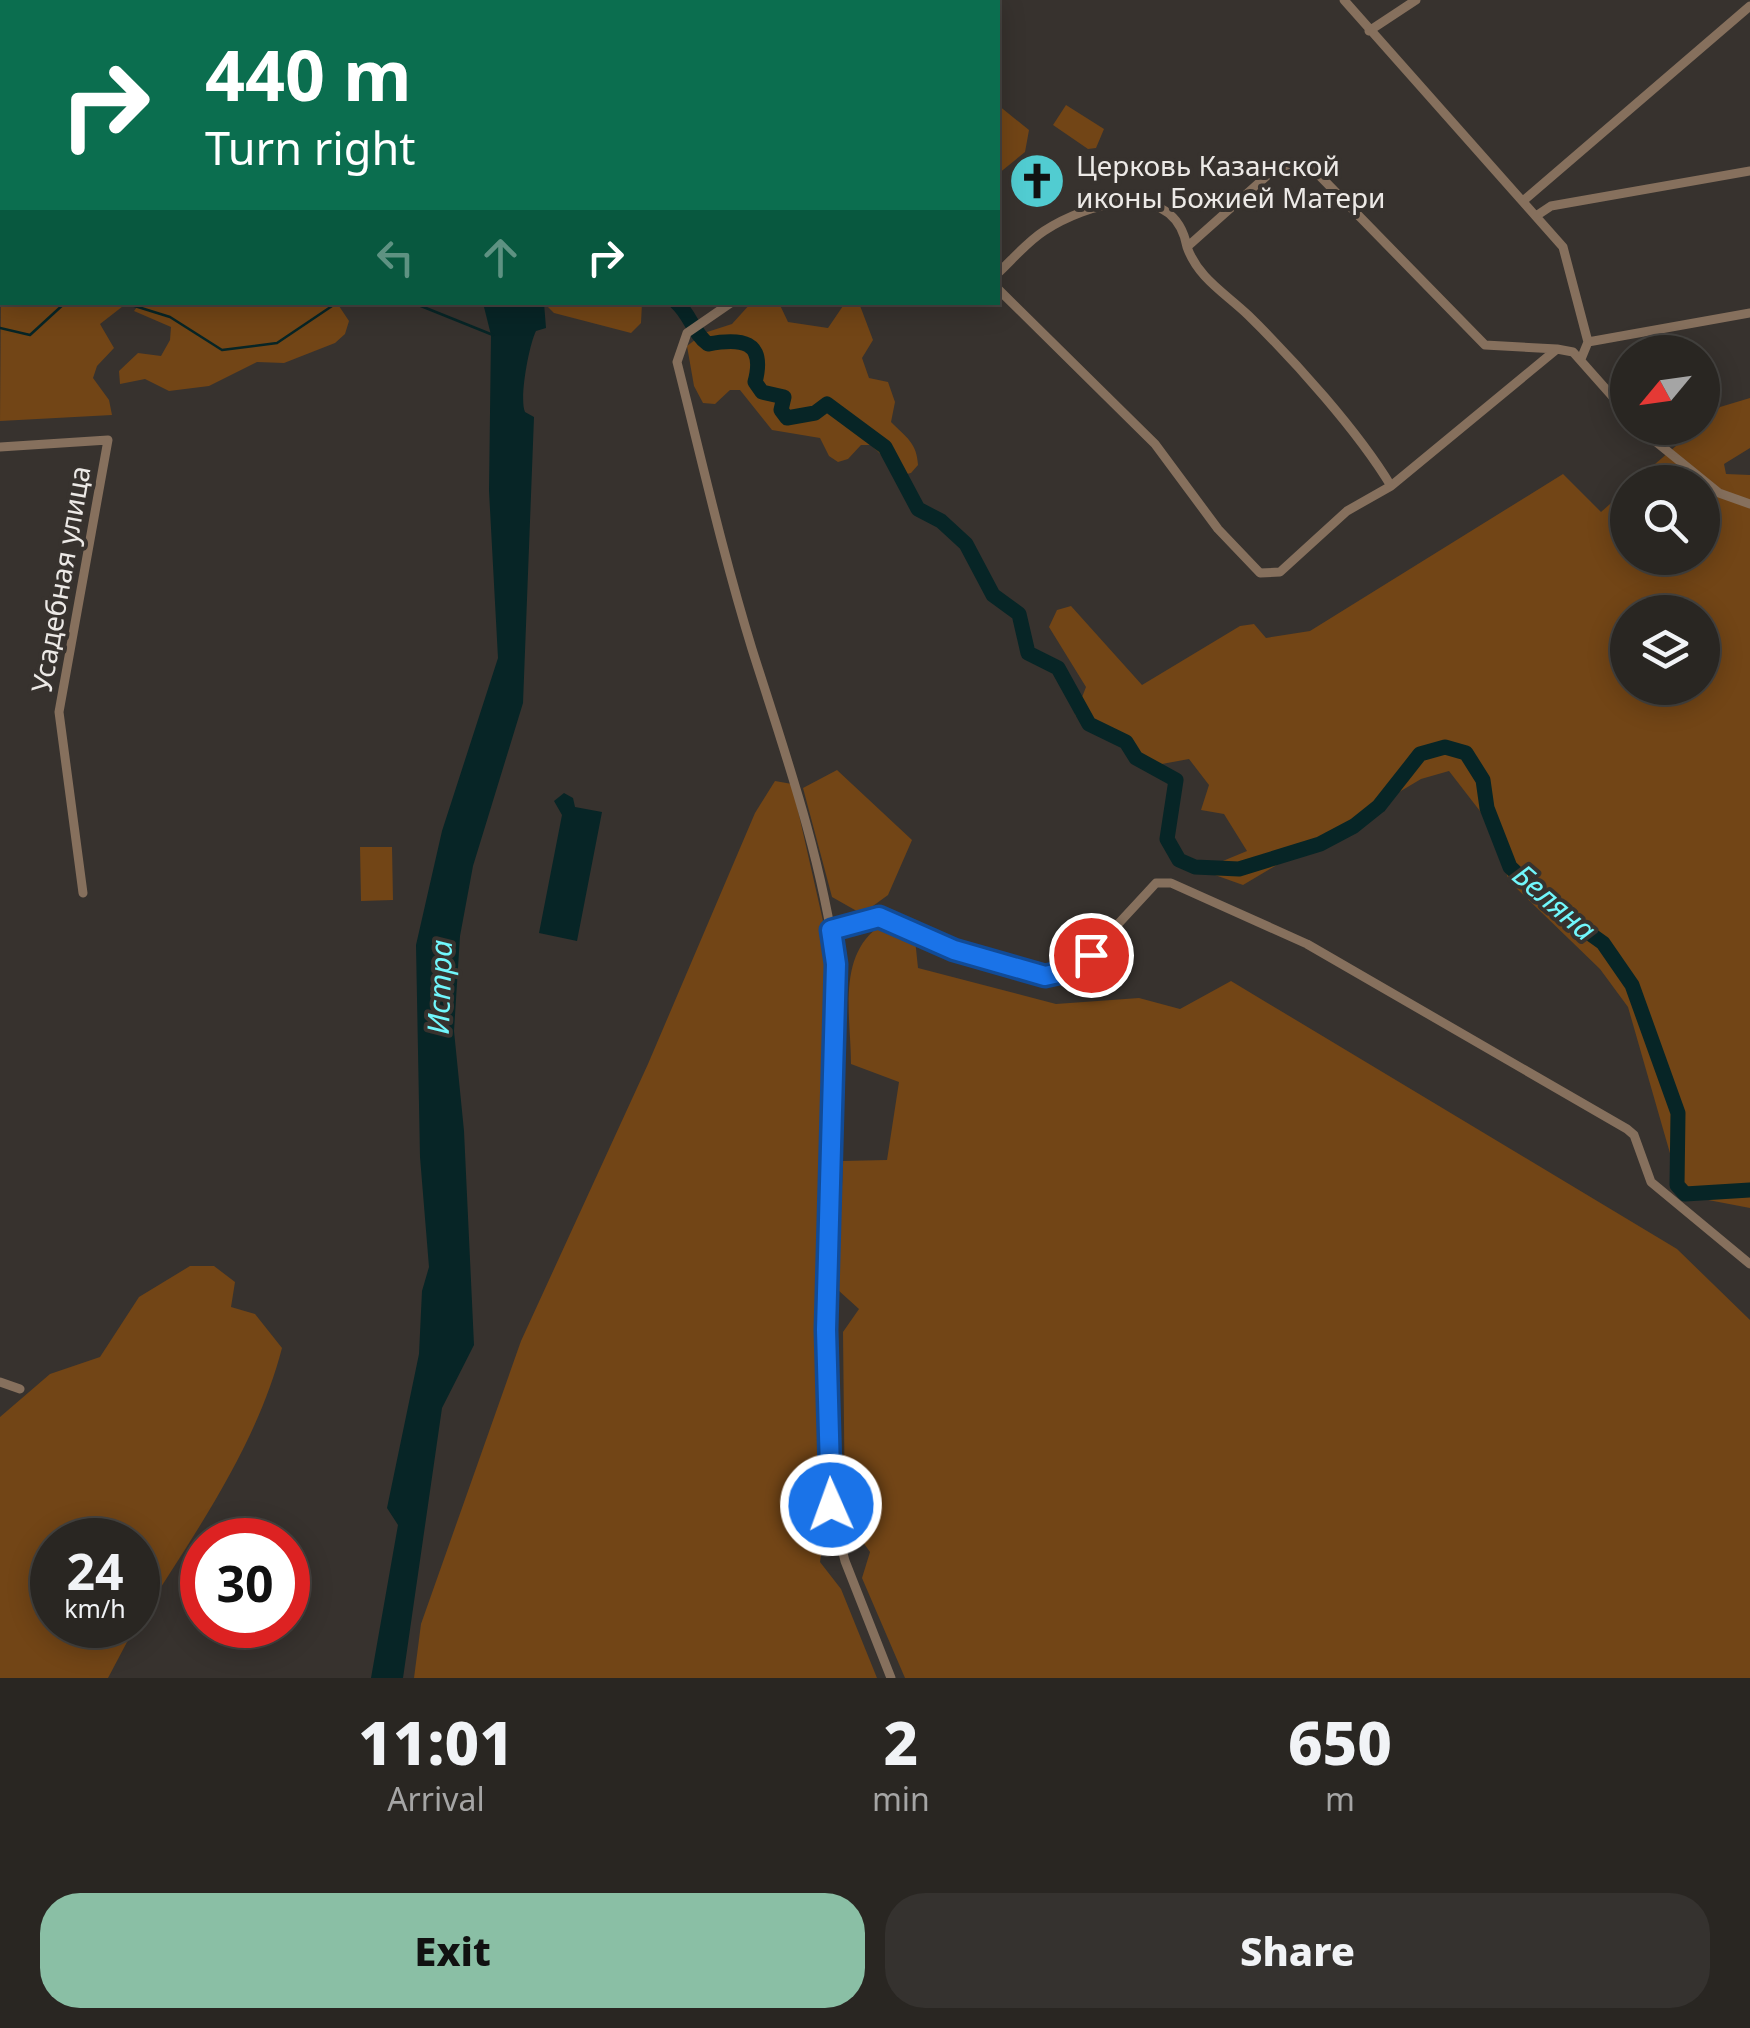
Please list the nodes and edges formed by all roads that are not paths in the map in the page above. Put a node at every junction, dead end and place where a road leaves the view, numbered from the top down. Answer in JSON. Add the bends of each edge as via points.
{"nodes":[{"id":1,"x":1344,"y":0,"type":"edge"},
{"id":2,"x":1416,"y":0,"type":"edge"},
{"id":3,"x":1750,"y":6,"type":"edge"},
{"id":4,"x":1369,"y":31,"type":"junction"},
{"id":5,"x":1750,"y":171,"type":"edge"},
{"id":6,"x":1523,"y":202,"type":"junction"},
{"id":7,"x":1536,"y":216,"type":"junction"},
{"id":8,"x":1187,"y":247,"type":"junction"},
{"id":9,"x":1000,"y":272,"type":"edge"},
{"id":10,"x":1000,"y":291,"type":"edge"},
{"id":11,"x":728,"y":305,"type":"edge"},
{"id":12,"x":1750,"y":312,"type":"edge"},
{"id":13,"x":1588,"y":342,"type":"junction"},
{"id":14,"x":1556,"y":349,"type":"junction"},
{"id":15,"x":1581,"y":359,"type":"junction"},
{"id":16,"x":1610,"y":393,"type":"edge"},
{"id":17,"x":1660,"y":445,"type":"edge"},
{"id":18,"x":0,"y":448,"type":"edge"},
{"id":19,"x":1390,"y":486,"type":"junction"},
{"id":20,"x":1750,"y":504,"type":"edge"},
{"id":21,"x":84,"y":893,"type":"dead end"},
{"id":22,"x":831,"y":930,"type":"junction"},
{"id":23,"x":1750,"y":1264,"type":"edge"},
{"id":24,"x":0,"y":1382,"type":"edge"},
{"id":25,"x":20,"y":1389,"type":"dead end"},
{"id":26,"x":891,"y":1678,"type":"edge"}],
"edges":[{"from":1,"to":4,"type":"street"},
{"from":2,"to":4,"type":"street"},
{"from":3,"to":6,"type":"street"},
{"from":4,"to":6,"type":"street"},
{"from":5,"to":7,"type":"street","via":[[1551,206]]},
{"from":6,"to":7,"type":"street"},
{"from":7,"to":13,"type":"street","via":[[1569,258]]},
{"from":8,"to":9,"type":"street","via":[[1165,211],[1124,199],[1043,231]]},
{"from":8,"to":14,"type":"street","via":[[1270,172],[1292,163],[1316,172],[1485,345]]},
{"from":8,"to":19,"type":"street","via":[[1196,268],[1248,315],[1370,453]]},
{"from":10,"to":19,"type":"street","via":[[1155,444],[1226,540],[1260,573],[1280,572],[1346,511]]},
{"from":11,"to":22,"type":"street","via":[[686,332],[677,362],[752,647],[796,777]]},
{"from":12,"to":13,"type":"street"},
{"from":13,"to":15,"type":"street"},
{"from":14,"to":15,"type":"street"},
{"from":14,"to":19,"type":"street"},
{"from":15,"to":16,"type":"street"},
{"from":17,"to":20,"type":"street","via":[[1719,493]]},
{"from":18,"to":21,"type":"street","name":"Усадебная улица","via":[[108,440],[59,712]]},
{"from":22,"to":23,"type":"street","via":[[879,917],[954,950],[1054,976],[1082,963],[1156,883],[1171,882],[1307,944],[1628,1129],[1651,1182]]},
{"from":22,"to":26,"type":"street","via":[[831,1505],[845,1561]]},
{"from":24,"to":25,"type":"street"}]}
